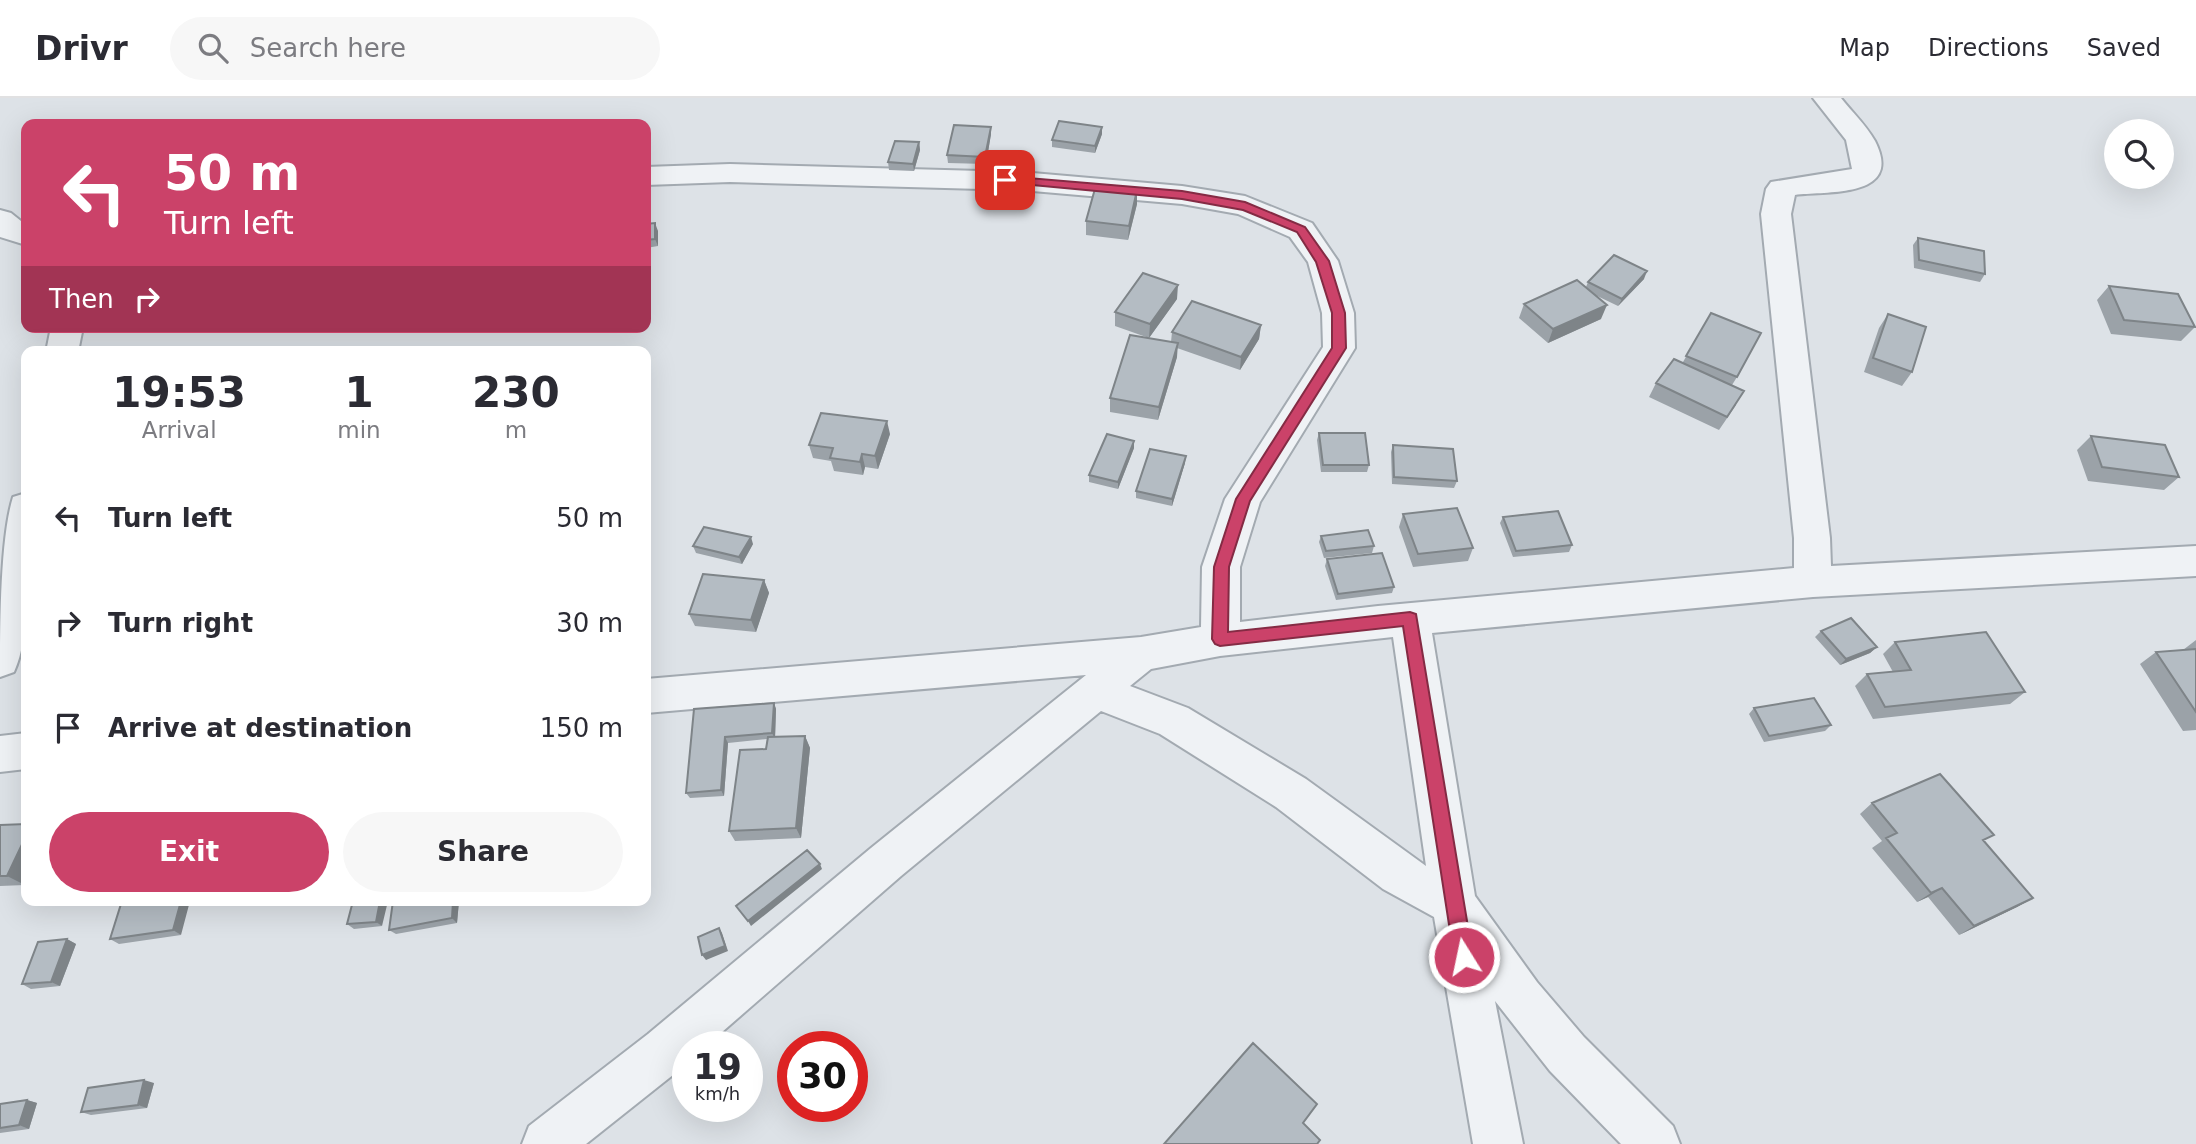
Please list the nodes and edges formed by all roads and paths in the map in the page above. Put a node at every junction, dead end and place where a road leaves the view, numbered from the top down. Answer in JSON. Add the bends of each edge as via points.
{"nodes":[{"id":1,"x":1827,"y":98,"type":"edge"},
{"id":2,"x":651,"y":176,"type":"edge"},
{"id":3,"x":21,"y":536,"type":"edge"},
{"id":4,"x":2196,"y":561,"type":"edge"},
{"id":5,"x":1813,"y":582,"type":"junction"},
{"id":6,"x":1410,"y":619,"type":"junction"},
{"id":7,"x":1220,"y":639,"type":"junction"},
{"id":8,"x":1141,"y":653,"type":"junction"},
{"id":9,"x":0,"y":660,"type":"edge"},
{"id":10,"x":1096,"y":691,"type":"junction"},
{"id":11,"x":651,"y":696,"type":"edge"},
{"id":12,"x":21,"y":752,"type":"edge"},
{"id":13,"x":0,"y":754,"type":"edge"},
{"id":14,"x":1454,"y":904,"type":"junction"},
{"id":15,"x":547,"y":1144,"type":"edge"},
{"id":16,"x":1498,"y":1144,"type":"edge"},
{"id":17,"x":1655,"y":1144,"type":"edge"}],
"edges":[{"from":1,"to":5,"type":"street","via":[[1859,136],[1868,155],[1867,173],[1856,180],[1781,189],[1776,214]]},
{"from":2,"to":7,"type":"street","via":[[730,173],[1021,181],[1182,195],[1245,206],[1301,230],[1323,261],[1338,313],[1339,348],[1243,499],[1221,567]]},
{"from":3,"to":9,"type":"street"},
{"from":4,"to":5,"type":"street"},
{"from":5,"to":6,"type":"street"},
{"from":6,"to":7,"type":"street"},
{"from":6,"to":14,"type":"street"},
{"from":7,"to":8,"type":"street"},
{"from":8,"to":10,"type":"street"},
{"from":8,"to":11,"type":"street"},
{"from":10,"to":14,"type":"street","via":[[1174,721],[1291,793],[1399,874]]},
{"from":10,"to":15,"type":"street"},
{"from":12,"to":13,"type":"street"},
{"from":14,"to":16,"type":"street"},
{"from":14,"to":17,"type":"street","via":[[1567,1054]]}]}
